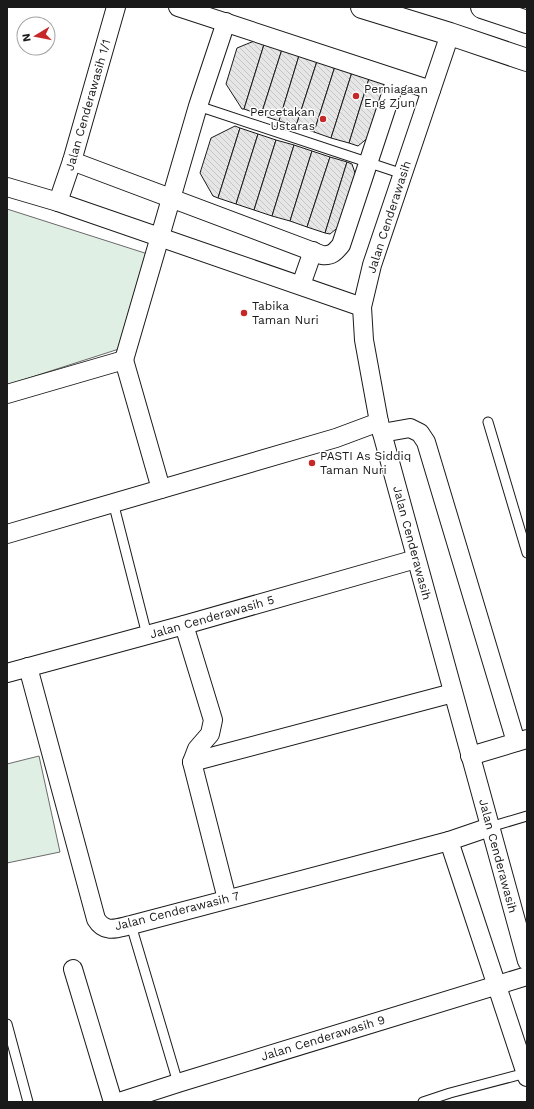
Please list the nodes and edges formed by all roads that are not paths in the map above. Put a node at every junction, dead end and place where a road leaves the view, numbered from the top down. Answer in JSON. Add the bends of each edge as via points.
{"nodes":[{"id":1,"x":116,"y":7,"type":"edge"},
{"id":2,"x":178,"y":7,"type":"edge"},
{"id":3,"x":362,"y":7,"type":"edge"},
{"id":4,"x":482,"y":7,"type":"edge"},
{"id":5,"x":226,"y":22,"type":"junction"},
{"id":6,"x":527,"y":22,"type":"edge"},
{"id":7,"x":450,"y":34,"type":"junction"},
{"id":8,"x":527,"y":60,"type":"edge"},
{"id":9,"x":396,"y":79,"type":"junction"},
{"id":10,"x":431,"y":90,"type":"junction"},
{"id":11,"x":198,"y":106,"type":"junction"},
{"id":12,"x":72,"y":161,"type":"junction"},
{"id":13,"x":367,"y":162,"type":"junction"},
{"id":14,"x":403,"y":174,"type":"junction"},
{"id":15,"x":7,"y":187,"type":"edge"},
{"id":16,"x":171,"y":198,"type":"junction"},
{"id":17,"x":58,"y":202,"type":"junction"},
{"id":18,"x":160,"y":237,"type":"junction"},
{"id":19,"x":313,"y":251,"type":"junction"},
{"id":20,"x":301,"y":286,"type":"junction"},
{"id":21,"x":362,"y":307,"type":"junction"},
{"id":22,"x":124,"y":360,"type":"junction"},
{"id":23,"x":7,"y":394,"type":"edge"},
{"id":24,"x":488,"y":422,"type":"dead end"},
{"id":25,"x":380,"y":427,"type":"junction"},
{"id":26,"x":161,"y":489,"type":"junction"},
{"id":27,"x":113,"y":502,"type":"junction"},
{"id":28,"x":7,"y":534,"type":"edge"},
{"id":29,"x":527,"y":553,"type":"edge"},
{"id":30,"x":416,"y":559,"type":"junction"},
{"id":31,"x":184,"y":625,"type":"junction"},
{"id":32,"x":147,"y":635,"type":"junction"},
{"id":33,"x":28,"y":668,"type":"junction"},
{"id":34,"x":7,"y":674,"type":"edge"},
{"id":35,"x":453,"y":693,"type":"junction"},
{"id":36,"x":521,"y":741,"type":"edge"},
{"id":37,"x":470,"y":756,"type":"junction"},
{"id":38,"x":192,"y":762,"type":"junction"},
{"id":39,"x":527,"y":816,"type":"edge"},
{"id":40,"x":490,"y":827,"type":"junction"},
{"id":41,"x":449,"y":841,"type":"junction"},
{"id":42,"x":227,"y":899,"type":"junction"},
{"id":43,"x":520,"y":908,"type":"edge"},
{"id":44,"x":131,"y":925,"type":"junction"},
{"id":45,"x":527,"y":961,"type":"edge"},
{"id":46,"x":73,"y":969,"type":"dead end"},
{"id":47,"x":527,"y":976,"type":"edge"},
{"id":48,"x":497,"y":985,"type":"junction"},
{"id":49,"x":7,"y":1024,"type":"edge"},
{"id":50,"x":527,"y":1075,"type":"edge"},
{"id":51,"x":178,"y":1083,"type":"junction"},
{"id":52,"x":451,"y":1098,"type":"edge"},
{"id":53,"x":28,"y":1102,"type":"edge"},
{"id":54,"x":113,"y":1102,"type":"edge"},
{"id":55,"x":119,"y":1102,"type":"edge"},
{"id":56,"x":423,"y":1102,"type":"edge"}],
"edges":[{"from":1,"to":12,"type":"street","name":"Jalan Cenderawasih 1/1"},
{"from":2,"to":5,"type":"street"},
{"from":3,"to":7,"type":"main road"},
{"from":4,"to":6,"type":"main road"},
{"from":5,"to":9,"type":"street"},
{"from":5,"to":11,"type":"street"},
{"from":7,"to":8,"type":"main road"},
{"from":7,"to":10,"type":"street","name":"Jalan Cenderawasih"},
{"from":9,"to":10,"type":"street"},
{"from":9,"to":13,"type":"street"},
{"from":10,"to":14,"type":"street","name":"Jalan Cenderawasih"},
{"from":11,"to":13,"type":"lane"},
{"from":11,"to":16,"type":"street"},
{"from":12,"to":16,"type":"street"},
{"from":12,"to":17,"type":"street","name":"Jalan Cenderawasih 1/1"},
{"from":13,"to":14,"type":"lane"},
{"from":13,"to":19,"type":"street","via":[[341,246],[329,255]]},
{"from":14,"to":21,"type":"street","name":"Jalan Cenderawasih","via":[[372,265]]},
{"from":15,"to":17,"type":"street"},
{"from":16,"to":18,"type":"street"},
{"from":16,"to":19,"type":"street"},
{"from":17,"to":18,"type":"street"},
{"from":18,"to":20,"type":"street"},
{"from":18,"to":22,"type":"street"},
{"from":19,"to":20,"type":"street"},
{"from":20,"to":21,"type":"street"},
{"from":21,"to":25,"type":"street","name":"Jalan Cenderawasih","via":[[364,340]]},
{"from":22,"to":23,"type":"street"},
{"from":22,"to":26,"type":"street"},
{"from":24,"to":29,"type":"lane"},
{"from":25,"to":26,"type":"street"},
{"from":25,"to":30,"type":"street","name":"Jalan Cenderawasih"},
{"from":25,"to":36,"type":"street","via":[[410,428],[420,433],[426,442]]},
{"from":26,"to":27,"type":"street"},
{"from":27,"to":28,"type":"street"},
{"from":27,"to":32,"type":"lane"},
{"from":30,"to":31,"type":"street","name":"Jalan Cenderawasih 5"},
{"from":30,"to":35,"type":"street","name":"Jalan Cenderawasih"},
{"from":31,"to":32,"type":"street","name":"Jalan Cenderawasih 5"},
{"from":31,"to":38,"type":"street","via":[[213,720],[210,734],[197,750]]},
{"from":32,"to":33,"type":"street","name":"Jalan Cenderawasih 5"},
{"from":33,"to":34,"type":"street","name":"Jalan Cenderawasih 5"},
{"from":33,"to":44,"type":"street","name":"Jalan Cenderawasih 7","via":[[96,919],[100,926],[106,928]]},
{"from":35,"to":37,"type":"street","name":"Jalan Cenderawasih"},
{"from":35,"to":38,"type":"street"},
{"from":36,"to":37,"type":"street"},
{"from":37,"to":40,"type":"street","name":"Jalan Cenderawasih"},
{"from":38,"to":42,"type":"street"},
{"from":39,"to":40,"type":"lane"},
{"from":40,"to":41,"type":"street","name":"Jalan Cenderawasih 7"},
{"from":40,"to":43,"type":"street","name":"Jalan Cenderawasih"},
{"from":41,"to":42,"type":"street","name":"Jalan Cenderawasih 7"},
{"from":41,"to":48,"type":"street"},
{"from":42,"to":44,"type":"street","name":"Jalan Cenderawasih 7"},
{"from":43,"to":45,"type":"street","name":"Jalan Cenderawasih"},
{"from":44,"to":51,"type":"lane"},
{"from":46,"to":54,"type":"street"},
{"from":47,"to":48,"type":"street","name":"Jalan Cenderawasih 9"},
{"from":48,"to":50,"type":"street"},
{"from":48,"to":51,"type":"street","name":"Jalan Cenderawasih 9"},
{"from":49,"to":53,"type":"lane"},
{"from":50,"to":52,"type":"lane"},
{"from":51,"to":55,"type":"street","name":"Jalan Cenderawasih 9"},
{"from":52,"to":56,"type":"lane"}]}
